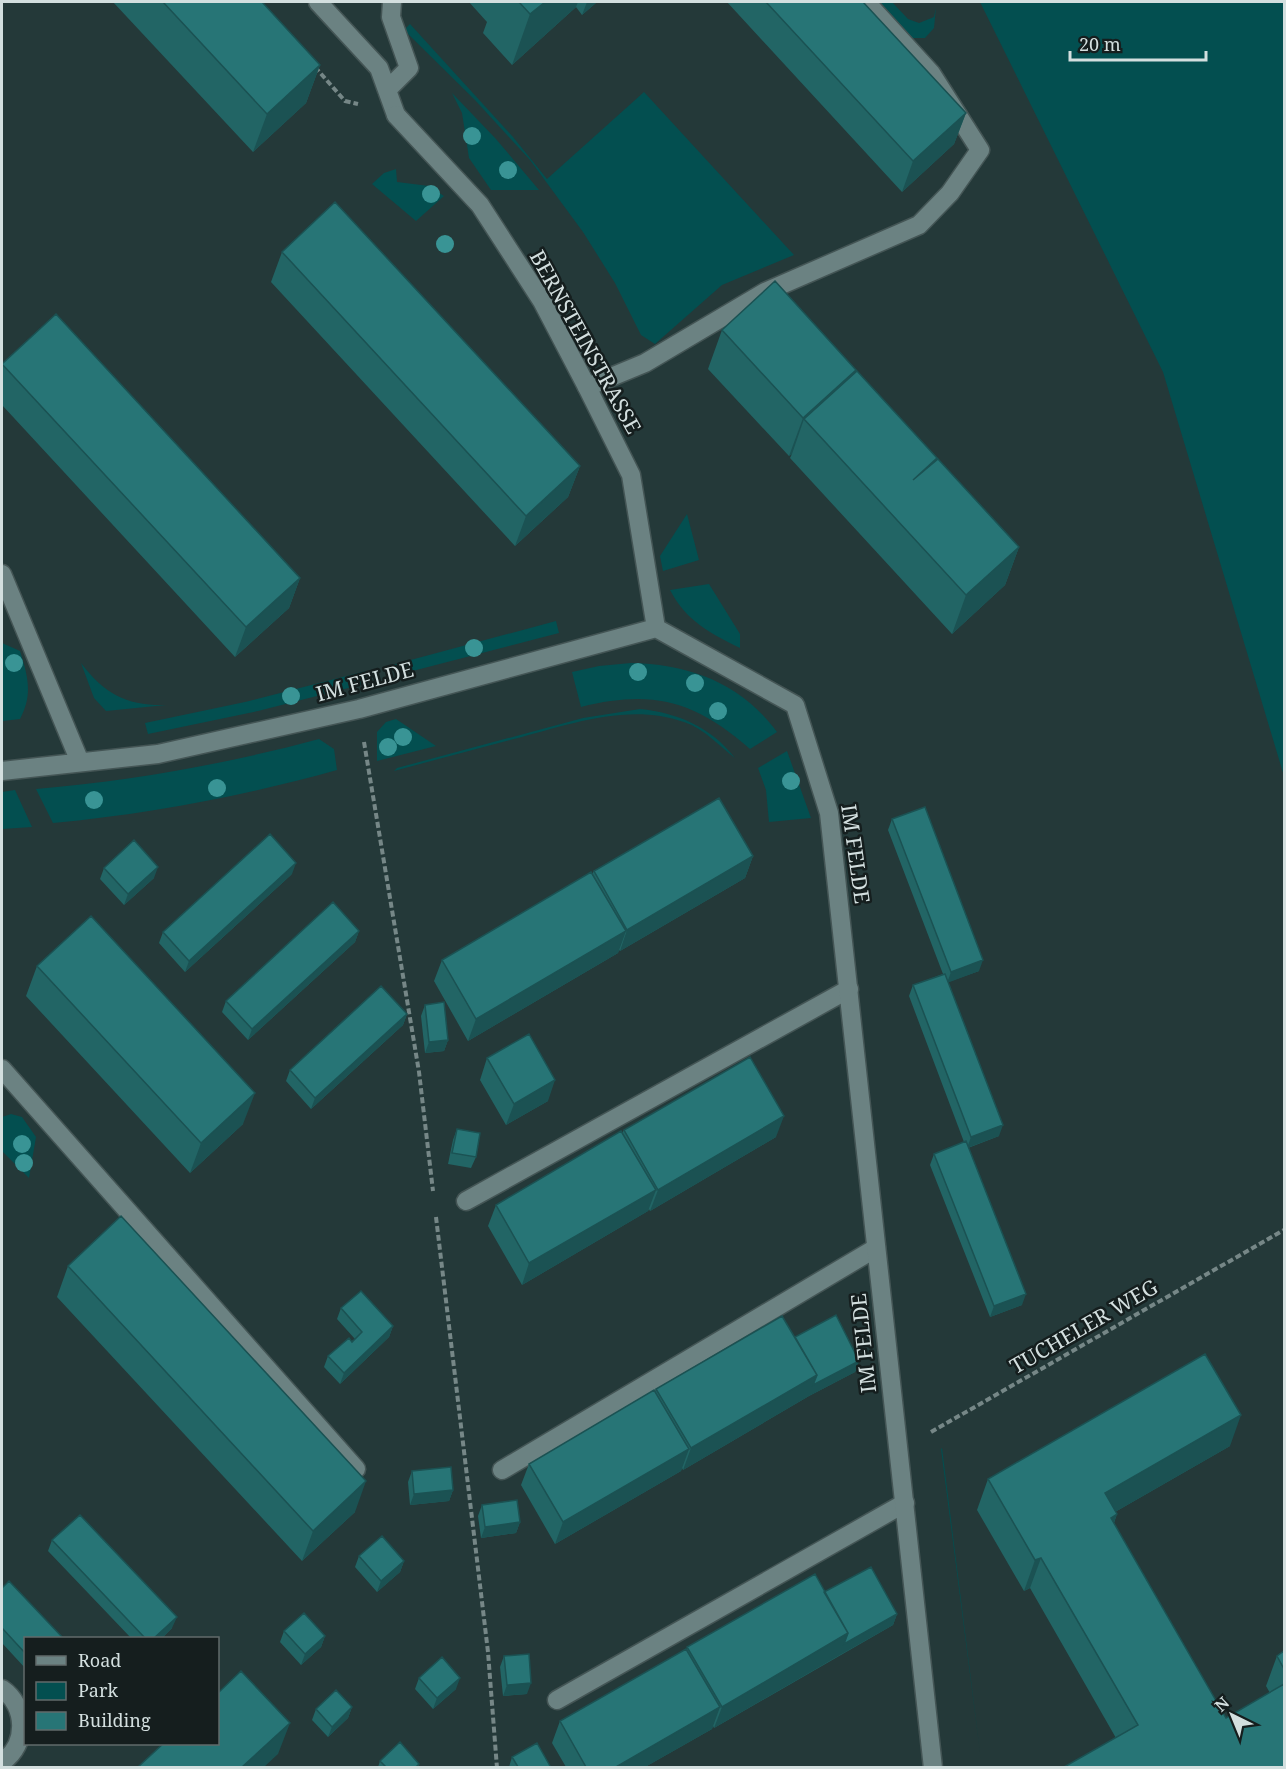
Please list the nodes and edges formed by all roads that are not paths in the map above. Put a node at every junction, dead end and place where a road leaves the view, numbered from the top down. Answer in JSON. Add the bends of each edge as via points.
{"nodes":[{"id":1,"x":318,"y":2,"type":"edge"},
{"id":2,"x":392,"y":2,"type":"edge"},
{"id":3,"x":866,"y":2,"type":"edge"},
{"id":4,"x":387,"y":90,"type":"junction"},
{"id":5,"x":765,"y":292,"type":"junction"},
{"id":6,"x":789,"y":317,"type":"edge"},
{"id":7,"x":587,"y":387,"type":"junction"},
{"id":8,"x":2,"y":574,"type":"edge"},
{"id":9,"x":656,"y":628,"type":"junction"},
{"id":10,"x":80,"y":762,"type":"junction"},
{"id":11,"x":2,"y":771,"type":"edge"},
{"id":12,"x":849,"y":989,"type":"junction"},
{"id":13,"x":2,"y":1069,"type":"edge"},
{"id":14,"x":466,"y":1201,"type":"dead end"},
{"id":15,"x":876,"y":1248,"type":"junction"},
{"id":16,"x":356,"y":1469,"type":"edge"},
{"id":17,"x":502,"y":1470,"type":"dead end"},
{"id":18,"x":905,"y":1503,"type":"junction"},
{"id":19,"x":2,"y":1689,"type":"edge"},
{"id":20,"x":557,"y":1700,"type":"dead end"},
{"id":21,"x":2,"y":1762,"type":"edge"},
{"id":22,"x":933,"y":1767,"type":"edge"}],
"edges":[{"from":1,"to":4,"type":"street","via":[[379,68]]},
{"from":2,"to":4,"type":"street","via":[[391,17],[409,68]]},
{"from":3,"to":5,"type":"street","via":[[931,73],[980,150],[950,193],[919,225]]},
{"from":4,"to":7,"type":"street","name":"BERNSTEINSTRASSE","via":[[396,115],[480,205],[542,301]]},
{"from":5,"to":6,"type":"street"},
{"from":5,"to":7,"type":"street","via":[[645,363]]},
{"from":7,"to":9,"type":"street","name":"BERNSTEINSTRASSE","via":[[631,475]]},
{"from":8,"to":10,"type":"street"},
{"from":9,"to":10,"type":"street","name":"IM FELDE","via":[[359,709],[158,754]]},
{"from":9,"to":12,"type":"street","name":"IM FELDE","via":[[795,705],[829,813]]},
{"from":10,"to":11,"type":"street","name":"IM FELDE"},
{"from":12,"to":14,"type":"street"},
{"from":12,"to":15,"type":"street","name":"IM FELDE"},
{"from":13,"to":16,"type":"street"},
{"from":15,"to":17,"type":"street"},
{"from":15,"to":18,"type":"street","name":"IM FELDE"},
{"from":18,"to":20,"type":"street"},
{"from":18,"to":22,"type":"street","name":"IM FELDE"},
{"from":19,"to":21,"type":"street","via":[[19,1708],[22,1726],[18,1743]]}]}
